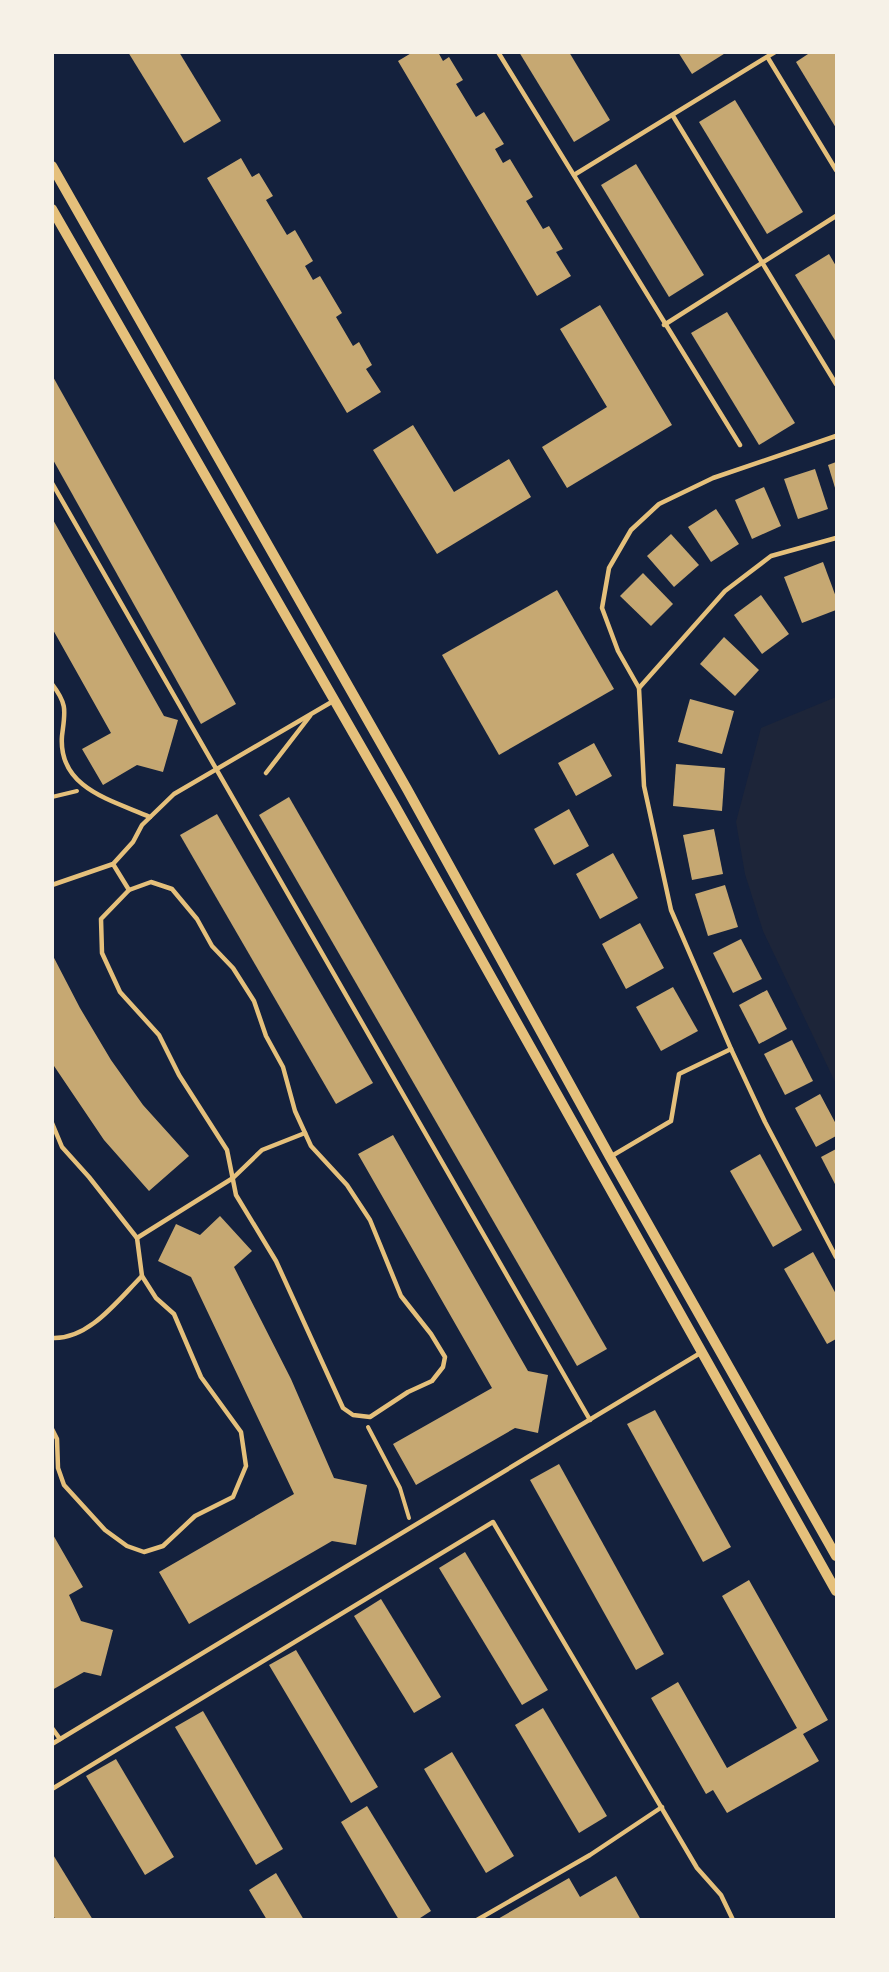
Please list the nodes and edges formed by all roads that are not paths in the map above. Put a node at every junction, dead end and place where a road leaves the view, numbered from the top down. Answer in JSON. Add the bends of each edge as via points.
{"nodes":[{"id":1,"x":498,"y":52,"type":"edge"},
{"id":2,"x":775,"y":52,"type":"edge"},
{"id":3,"x":768,"y":58,"type":"junction"},
{"id":4,"x":673,"y":116,"type":"junction"},
{"id":5,"x":52,"y":166,"type":"edge"},
{"id":6,"x":837,"y":170,"type":"edge"},
{"id":7,"x":574,"y":175,"type":"junction"},
{"id":8,"x":52,"y":209,"type":"edge"},
{"id":9,"x":837,"y":216,"type":"edge"},
{"id":10,"x":761,"y":263,"type":"junction"},
{"id":11,"x":664,"y":325,"type":"junction"},
{"id":12,"x":837,"y":384,"type":"edge"},
{"id":13,"x":837,"y":436,"type":"edge"},
{"id":14,"x":740,"y":445,"type":"dead end"},
{"id":15,"x":52,"y":483,"type":"edge"},
{"id":16,"x":837,"y":538,"type":"edge"},
{"id":17,"x":52,"y":684,"type":"edge"},
{"id":18,"x":639,"y":688,"type":"junction"},
{"id":19,"x":335,"y":700,"type":"junction"},
{"id":20,"x":311,"y":714,"type":"junction"},
{"id":21,"x":215,"y":769,"type":"junction"},
{"id":22,"x":266,"y":773,"type":"dead end"},
{"id":23,"x":150,"y":817,"type":"junction"},
{"id":24,"x":113,"y":864,"type":"junction"},
{"id":25,"x":52,"y":885,"type":"edge"},
{"id":26,"x":129,"y":890,"type":"junction"},
{"id":27,"x":731,"y":1049,"type":"junction"},
{"id":28,"x":52,"y":1123,"type":"edge"},
{"id":29,"x":305,"y":1133,"type":"junction"},
{"id":30,"x":610,"y":1157,"type":"junction"},
{"id":31,"x":233,"y":1178,"type":"junction"},
{"id":32,"x":136,"y":1238,"type":"junction"},
{"id":33,"x":837,"y":1257,"type":"edge"},
{"id":34,"x":142,"y":1276,"type":"junction"},
{"id":35,"x":52,"y":1338,"type":"edge"},
{"id":36,"x":702,"y":1352,"type":"junction"},
{"id":37,"x":590,"y":1420,"type":"junction"},
{"id":38,"x":52,"y":1429,"type":"edge"},
{"id":39,"x":837,"y":1556,"type":"edge"},
{"id":40,"x":837,"y":1591,"type":"edge"},
{"id":41,"x":52,"y":1728,"type":"edge"},
{"id":42,"x":60,"y":1739,"type":"junction"},
{"id":43,"x":52,"y":1744,"type":"edge"},
{"id":44,"x":52,"y":1789,"type":"edge"},
{"id":45,"x":662,"y":1808,"type":"junction"},
{"id":46,"x":477,"y":1920,"type":"edge"},
{"id":47,"x":733,"y":1920,"type":"edge"}],
"edges":[{"from":1,"to":7,"type":"lane"},
{"from":2,"to":3,"type":"lane"},
{"from":3,"to":4,"type":"lane"},
{"from":3,"to":6,"type":"lane"},
{"from":4,"to":7,"type":"lane"},
{"from":4,"to":10,"type":"lane"},
{"from":5,"to":30,"type":"street","via":[[407,789]]},
{"from":7,"to":11,"type":"lane"},
{"from":8,"to":19,"type":"street"},
{"from":9,"to":10,"type":"lane"},
{"from":10,"to":11,"type":"lane"},
{"from":10,"to":12,"type":"lane"},
{"from":11,"to":14,"type":"lane"},
{"from":13,"to":18,"type":"lane","via":[[713,478],[659,504],[631,530],[609,568],[602,608],[618,651]]},
{"from":15,"to":21,"type":"lane"},
{"from":16,"to":18,"type":"lane","via":[[771,556],[725,591]]},
{"from":17,"to":23,"type":"lane","via":[[64,699],[61,749],[69,769],[83,788]]},
{"from":18,"to":27,"type":"lane","via":[[644,786],[671,910]]},
{"from":19,"to":20,"type":"lane"},
{"from":19,"to":36,"type":"street"},
{"from":20,"to":21,"type":"lane"},
{"from":20,"to":22,"type":"lane"},
{"from":21,"to":23,"type":"lane","via":[[174,794]]},
{"from":21,"to":37,"type":"lane"},
{"from":23,"to":24,"type":"lane"},
{"from":24,"to":25,"type":"lane"},
{"from":24,"to":26,"type":"lane"},
{"from":26,"to":29,"type":"lane","via":[[151,882],[172,889],[197,919],[212,946],[233,968],[254,1001],[266,1036],[283,1066]]},
{"from":26,"to":31,"type":"lane","via":[[102,919],[102,953],[120,992],[159,1035],[179,1075],[227,1150]]},
{"from":27,"to":30,"type":"lane","via":[[679,1074],[671,1121]]},
{"from":27,"to":33,"type":"lane"},
{"from":28,"to":32,"type":"lane","via":[[62,1147]]},
{"from":29,"to":31,"type":"lane","via":[[262,1150]]},
{"from":29,"to":31,"type":"lane","via":[[370,1220],[401,1296],[445,1357],[443,1368],[432,1381],[370,1417],[353,1415],[343,1407],[276,1261],[236,1195]]},
{"from":30,"to":39,"type":"street"},
{"from":31,"to":32,"type":"lane"},
{"from":32,"to":34,"type":"lane"},
{"from":34,"to":35,"type":"lane","via":[[86,1329],[65,1339]]},
{"from":34,"to":38,"type":"lane","via":[[156,1298],[174,1314],[201,1377],[241,1432],[246,1466],[233,1497],[195,1516],[163,1546],[144,1552],[127,1546],[105,1530],[64,1485]]},
{"from":36,"to":37,"type":"lane"},
{"from":36,"to":40,"type":"street"},
{"from":37,"to":42,"type":"lane"},
{"from":41,"to":42,"type":"lane"},
{"from":42,"to":43,"type":"lane"},
{"from":44,"to":45,"type":"lane","via":[[493,1522]]},
{"from":45,"to":46,"type":"lane","via":[[590,1856]]},
{"from":45,"to":47,"type":"lane","via":[[697,1868],[721,1894]]}]}
